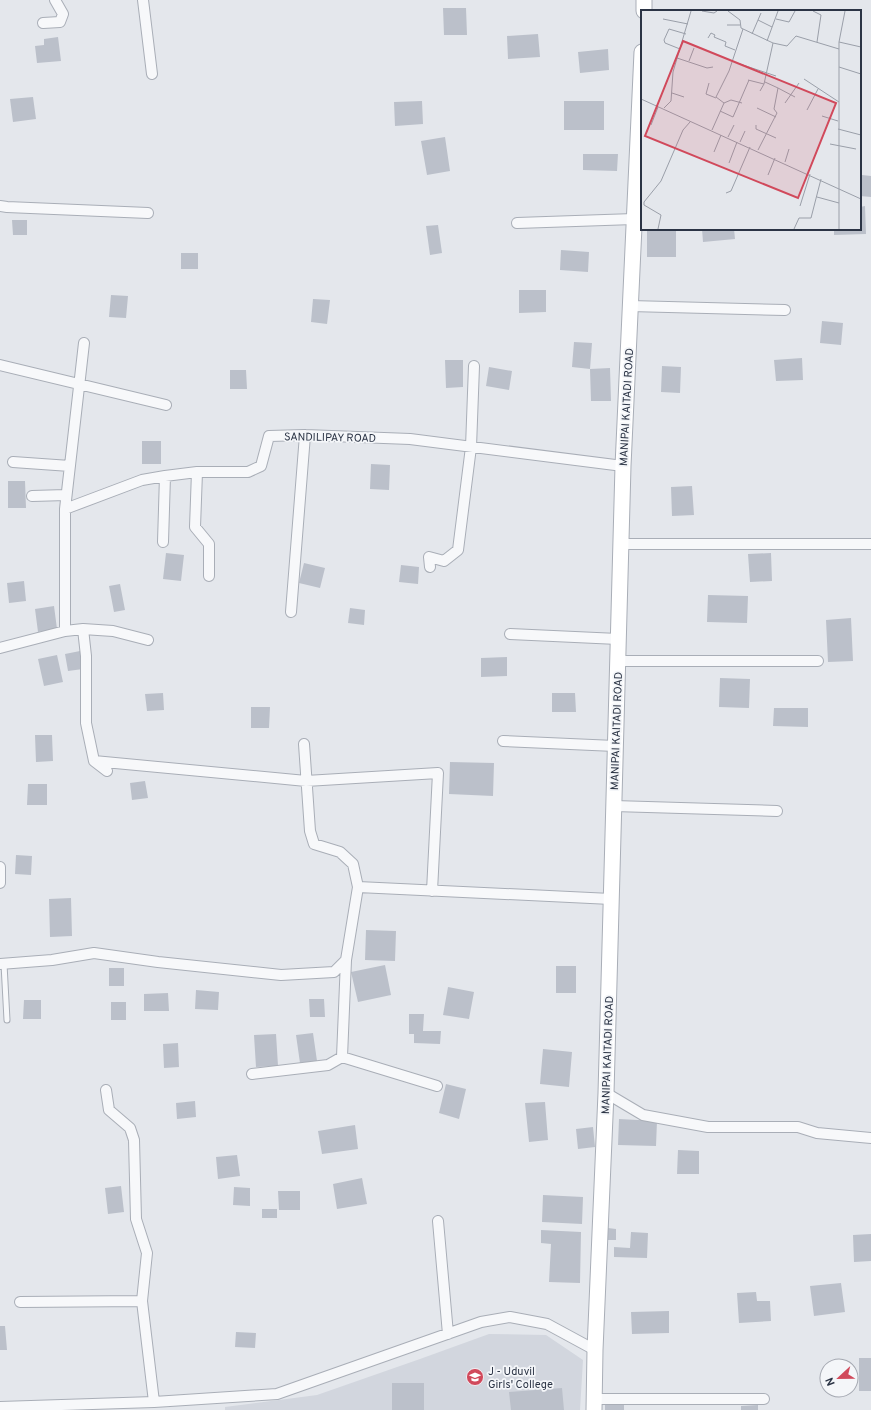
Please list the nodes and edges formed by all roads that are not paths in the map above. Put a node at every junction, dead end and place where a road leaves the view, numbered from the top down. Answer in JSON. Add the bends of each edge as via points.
{"nodes":[{"id":1,"x":55,"y":0,"type":"edge"},
{"id":2,"x":143,"y":0,"type":"edge"},
{"id":3,"x":44,"y":23,"type":"dead end"},
{"id":4,"x":641,"y":73,"type":"edge"},
{"id":5,"x":152,"y":74,"type":"dead end"},
{"id":6,"x":0,"y":206,"type":"edge"},
{"id":7,"x":148,"y":213,"type":"dead end"},
{"id":8,"x":634,"y":219,"type":"junction"},
{"id":9,"x":516,"y":223,"type":"dead end"},
{"id":10,"x":630,"y":306,"type":"junction"},
{"id":11,"x":785,"y":310,"type":"dead end"},
{"id":12,"x":84,"y":343,"type":"dead end"},
{"id":13,"x":0,"y":365,"type":"edge"},
{"id":14,"x":474,"y":366,"type":"dead end"},
{"id":15,"x":79,"y":384,"type":"junction"},
{"id":16,"x":166,"y":405,"type":"dead end"},
{"id":17,"x":305,"y":435,"type":"junction"},
{"id":18,"x":471,"y":447,"type":"junction"},
{"id":19,"x":13,"y":462,"type":"dead end"},
{"id":20,"x":70,"y":466,"type":"junction"},
{"id":21,"x":623,"y":466,"type":"junction"},
{"id":22,"x":197,"y":472,"type":"junction"},
{"id":23,"x":164,"y":476,"type":"junction"},
{"id":24,"x":66,"y":495,"type":"junction"},
{"id":25,"x":32,"y":496,"type":"dead end"},
{"id":26,"x":65,"y":509,"type":"junction"},
{"id":27,"x":163,"y":542,"type":"dead end"},
{"id":28,"x":621,"y":544,"type":"junction"},
{"id":29,"x":871,"y":544,"type":"edge"},
{"id":30,"x":430,"y":567,"type":"dead end"},
{"id":31,"x":209,"y":576,"type":"dead end"},
{"id":32,"x":291,"y":612,"type":"dead end"},
{"id":33,"x":83,"y":629,"type":"junction"},
{"id":34,"x":65,"y":631,"type":"junction"},
{"id":35,"x":510,"y":634,"type":"dead end"},
{"id":36,"x":618,"y":639,"type":"junction"},
{"id":37,"x":148,"y":640,"type":"dead end"},
{"id":38,"x":0,"y":648,"type":"edge"},
{"id":39,"x":618,"y":661,"type":"junction"},
{"id":40,"x":818,"y":661,"type":"dead end"},
{"id":41,"x":503,"y":741,"type":"dead end"},
{"id":42,"x":304,"y":744,"type":"dead end"},
{"id":43,"x":615,"y":746,"type":"junction"},
{"id":44,"x":94,"y":761,"type":"junction"},
{"id":45,"x":107,"y":771,"type":"dead end"},
{"id":46,"x":306,"y":781,"type":"junction"},
{"id":47,"x":614,"y":806,"type":"junction"},
{"id":48,"x":777,"y":811,"type":"dead end"},
{"id":49,"x":0,"y":867,"type":"edge"},
{"id":50,"x":0,"y":884,"type":"edge"},
{"id":51,"x":358,"y":887,"type":"junction"},
{"id":52,"x":432,"y":891,"type":"junction"},
{"id":53,"x":611,"y":899,"type":"junction"},
{"id":54,"x":346,"y":960,"type":"junction"},
{"id":55,"x":2,"y":964,"type":"edge"},
{"id":56,"x":7,"y":1020,"type":"dead end"},
{"id":57,"x":342,"y":1057,"type":"junction"},
{"id":58,"x":252,"y":1074,"type":"dead end"},
{"id":59,"x":437,"y":1086,"type":"dead end"},
{"id":60,"x":106,"y":1090,"type":"dead end"},
{"id":61,"x":606,"y":1093,"type":"junction"},
{"id":62,"x":871,"y":1138,"type":"edge"},
{"id":63,"x":438,"y":1221,"type":"dead end"},
{"id":64,"x":142,"y":1301,"type":"junction"},
{"id":65,"x":20,"y":1302,"type":"dead end"},
{"id":66,"x":448,"y":1334,"type":"junction"},
{"id":67,"x":594,"y":1350,"type":"junction"},
{"id":68,"x":764,"y":1399,"type":"dead end"},
{"id":69,"x":154,"y":1402,"type":"junction"},
{"id":70,"x":594,"y":1405,"type":"edge"},
{"id":71,"x":0,"y":1407,"type":"edge"},
{"id":72,"x":74,"y":1407,"type":"edge"}],
"edges":[{"from":1,"to":3,"type":"street","via":[[63,14],[60,22]]},
{"from":2,"to":5,"type":"street"},
{"from":4,"to":8,"type":"main road","name":"MANIPAI KAITADI ROAD"},
{"from":6,"to":7,"type":"street"},
{"from":8,"to":9,"type":"street"},
{"from":8,"to":10,"type":"main road","name":"MANIPAI KAITADI ROAD"},
{"from":10,"to":11,"type":"street"},
{"from":10,"to":21,"type":"main road","name":"MANIPAI KAITADI ROAD"},
{"from":12,"to":15,"type":"street"},
{"from":13,"to":15,"type":"street"},
{"from":14,"to":18,"type":"street"},
{"from":15,"to":16,"type":"street"},
{"from":15,"to":20,"type":"street"},
{"from":17,"to":18,"type":"street","name":"SANDILIPAY ROAD","via":[[410,439]]},
{"from":17,"to":22,"type":"street","name":"SANDILIPAY ROAD","via":[[269,436],[261,466],[248,472]]},
{"from":17,"to":32,"type":"street"},
{"from":18,"to":21,"type":"street","name":"SANDILIPAY ROAD"},
{"from":18,"to":30,"type":"street","via":[[458,550],[444,561],[429,557]]},
{"from":19,"to":20,"type":"street"},
{"from":20,"to":24,"type":"street"},
{"from":21,"to":28,"type":"main road","name":"MANIPAI KAITADI ROAD"},
{"from":22,"to":23,"type":"street","name":"SANDILIPAY ROAD"},
{"from":22,"to":31,"type":"street","via":[[195,527],[209,544]]},
{"from":23,"to":26,"type":"street","name":"SANDILIPAY ROAD","via":[[142,480]]},
{"from":23,"to":27,"type":"street"},
{"from":24,"to":25,"type":"street"},
{"from":24,"to":26,"type":"street"},
{"from":26,"to":34,"type":"street"},
{"from":28,"to":29,"type":"street"},
{"from":28,"to":36,"type":"main road","name":"MANIPAI KAITADI ROAD"},
{"from":33,"to":34,"type":"street"},
{"from":33,"to":37,"type":"street","via":[[113,631]]},
{"from":33,"to":44,"type":"street","via":[[86,656],[86,723]]},
{"from":34,"to":38,"type":"street"},
{"from":35,"to":36,"type":"street"},
{"from":36,"to":39,"type":"main road","name":"MANIPAI KAITADI ROAD"},
{"from":39,"to":40,"type":"street"},
{"from":39,"to":43,"type":"main road","name":"MANIPAI KAITADI ROAD"},
{"from":41,"to":43,"type":"street"},
{"from":42,"to":46,"type":"street"},
{"from":43,"to":47,"type":"main road","name":"MANIPAI KAITADI ROAD"},
{"from":44,"to":45,"type":"street"},
{"from":44,"to":46,"type":"street"},
{"from":46,"to":51,"type":"street","via":[[310,831],[314,844],[340,852],[353,864]]},
{"from":46,"to":52,"type":"street","via":[[438,773]]},
{"from":47,"to":48,"type":"street"},
{"from":47,"to":53,"type":"main road","name":"MANIPAI KAITADI ROAD"},
{"from":49,"to":50,"type":"street"},
{"from":51,"to":52,"type":"street"},
{"from":51,"to":54,"type":"street"},
{"from":52,"to":53,"type":"street"},
{"from":53,"to":61,"type":"main road","name":"MANIPAI KAITADI ROAD"},
{"from":54,"to":55,"type":"street","via":[[334,972],[281,975],[94,953]]},
{"from":54,"to":57,"type":"street"},
{"from":55,"to":56,"type":"lane"},
{"from":57,"to":58,"type":"street","via":[[328,1065]]},
{"from":57,"to":59,"type":"street"},
{"from":60,"to":64,"type":"street","via":[[109,1110],[130,1128],[134,1140],[136,1219],[147,1253]]},
{"from":61,"to":62,"type":"street","via":[[643,1115],[708,1127],[798,1127],[817,1133]]},
{"from":61,"to":67,"type":"main road","name":"MANIPAI KAITADI ROAD"},
{"from":63,"to":66,"type":"street"},
{"from":64,"to":65,"type":"street"},
{"from":64,"to":69,"type":"street"},
{"from":66,"to":67,"type":"street","via":[[481,1322],[510,1317],[547,1324]]},
{"from":66,"to":69,"type":"street","via":[[277,1394]]},
{"from":67,"to":70,"type":"main road","name":"MANIPAI KAITADI ROAD"},
{"from":68,"to":70,"type":"street"},
{"from":69,"to":72,"type":"street"},
{"from":71,"to":72,"type":"street"}]}
